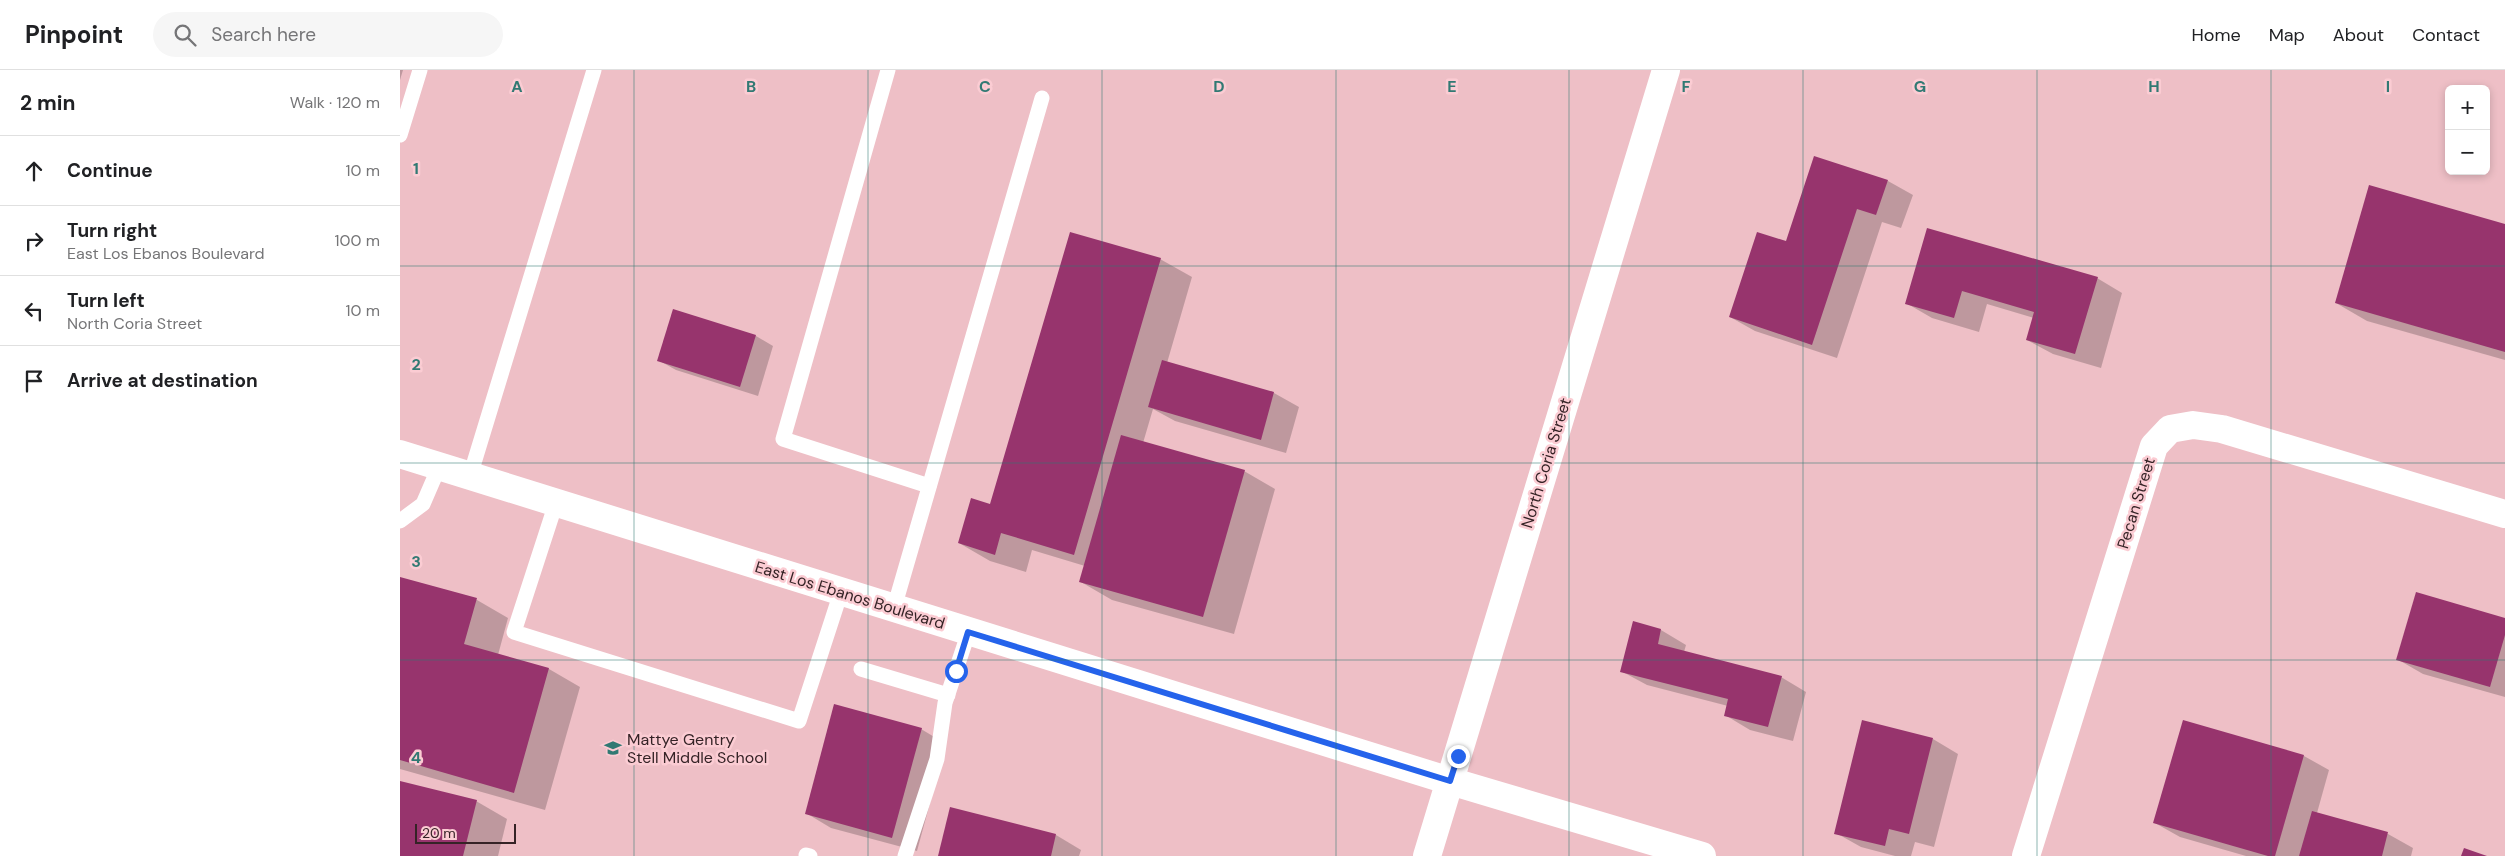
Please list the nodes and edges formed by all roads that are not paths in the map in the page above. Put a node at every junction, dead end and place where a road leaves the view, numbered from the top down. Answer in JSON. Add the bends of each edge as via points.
{"nodes":[{"id":1,"x":420,"y":70,"type":"edge"},
{"id":2,"x":594,"y":70,"type":"edge"},
{"id":3,"x":888,"y":70,"type":"edge"},
{"id":4,"x":1666,"y":70,"type":"edge"},
{"id":5,"x":1042,"y":98,"type":"dead end"},
{"id":6,"x":400,"y":135,"type":"edge"},
{"id":7,"x":400,"y":454,"type":"edge"},
{"id":8,"x":439,"y":467,"type":"junction"},
{"id":9,"x":470,"y":476,"type":"junction"},
{"id":10,"x":930,"y":486,"type":"junction"},
{"id":11,"x":556,"y":503,"type":"junction"},
{"id":12,"x":2505,"y":514,"type":"edge"},
{"id":13,"x":400,"y":521,"type":"edge"},
{"id":14,"x":841,"y":592,"type":"junction"},
{"id":15,"x":894,"y":608,"type":"junction"},
{"id":16,"x":968,"y":632,"type":"junction"},
{"id":17,"x":861,"y":668,"type":"dead end"},
{"id":18,"x":948,"y":694,"type":"junction"},
{"id":19,"x":1450,"y":781,"type":"junction"},
{"id":20,"x":904,"y":856,"type":"edge"},
{"id":21,"x":1427,"y":856,"type":"edge"},
{"id":22,"x":1702,"y":856,"type":"edge"},
{"id":23,"x":2026,"y":856,"type":"edge"}],
"edges":[{"from":1,"to":6,"type":"lane"},
{"from":2,"to":9,"type":"lane"},
{"from":3,"to":10,"type":"lane","via":[[782,439]]},
{"from":4,"to":19,"type":"street","name":"North Coria Street"},
{"from":5,"to":10,"type":"lane"},
{"from":7,"to":8,"type":"street","name":"East Los Ebanos Boulevard"},
{"from":8,"to":9,"type":"street","name":"East Los Ebanos Boulevard"},
{"from":8,"to":13,"type":"lane","via":[[423,504]]},
{"from":9,"to":11,"type":"street","name":"East Los Ebanos Boulevard"},
{"from":10,"to":15,"type":"lane"},
{"from":11,"to":14,"type":"street","name":"East Los Ebanos Boulevard"},
{"from":11,"to":14,"type":"lane","via":[[514,632],[799,721]]},
{"from":12,"to":23,"type":"street","name":"Pecan Street","via":[[2222,429],[2193,425],[2170,430],[2154,446]]},
{"from":14,"to":15,"type":"street","name":"East Los Ebanos Boulevard"},
{"from":15,"to":16,"type":"street","name":"East Los Ebanos Boulevard"},
{"from":16,"to":18,"type":"lane"},
{"from":16,"to":19,"type":"street","name":"East Los Ebanos Boulevard"},
{"from":17,"to":18,"type":"lane"},
{"from":18,"to":20,"type":"lane","via":[[936,759]]},
{"from":19,"to":21,"type":"street","name":"North Coria Street"},
{"from":19,"to":22,"type":"street","name":"East Los Ebanos Boulevard"}]}
